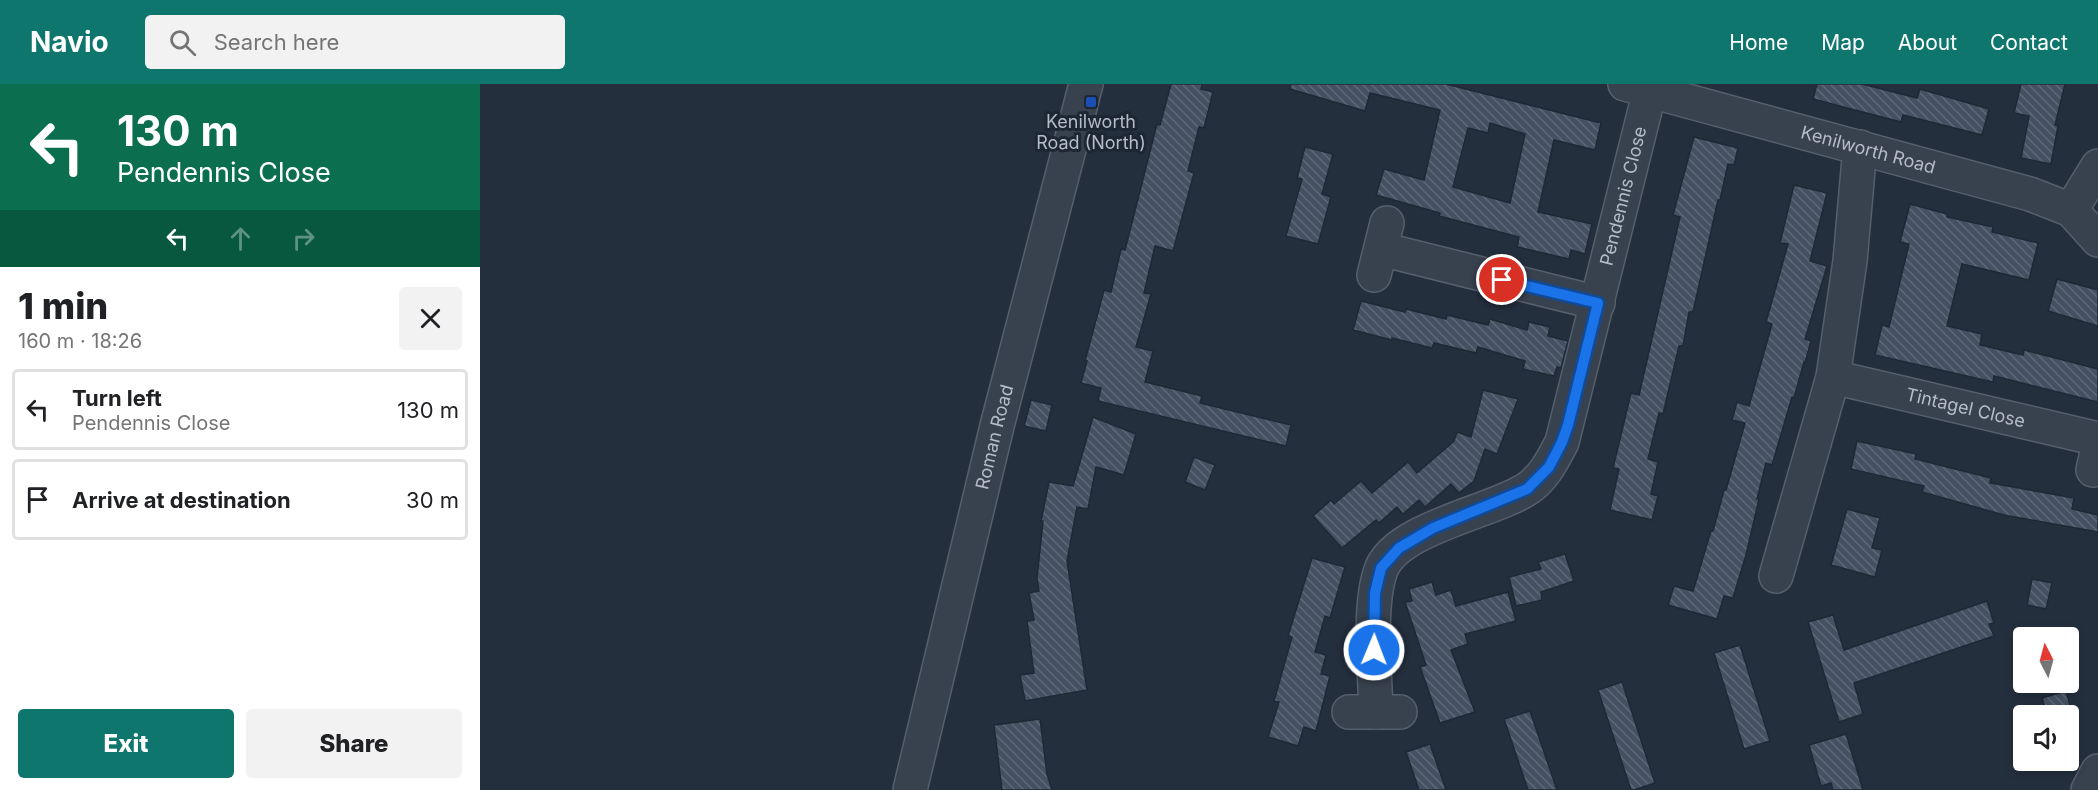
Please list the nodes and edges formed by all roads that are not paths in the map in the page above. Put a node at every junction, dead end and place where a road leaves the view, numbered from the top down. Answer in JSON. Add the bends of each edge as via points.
{"nodes":[{"id":1,"x":1086,"y":84,"type":"edge"},
{"id":2,"x":1637,"y":87,"type":"edge"},
{"id":3,"x":1860,"y":147,"type":"junction"},
{"id":4,"x":2098,"y":166,"type":"edge"},
{"id":5,"x":2071,"y":210,"type":"junction"},
{"id":6,"x":2098,"y":240,"type":"edge"},
{"id":7,"x":1380,"y":249,"type":"dead end"},
{"id":8,"x":1598,"y":303,"type":"junction"},
{"id":9,"x":1833,"y":376,"type":"junction"},
{"id":10,"x":2096,"y":452,"type":"edge"},
{"id":11,"x":1786,"y":571,"type":"dead end"},
{"id":12,"x":1375,"y":712,"type":"dead end"},
{"id":13,"x":2098,"y":771,"type":"edge"},
{"id":14,"x":909,"y":790,"type":"edge"},
{"id":15,"x":2088,"y":790,"type":"edge"}],
"edges":[{"from":1,"to":14,"type":"street","name":"Roman Road","via":[[997,426]]},
{"from":2,"to":3,"type":"street","name":"Kenilworth Road"},
{"from":2,"to":8,"type":"street","name":"Pendennis Close"},
{"from":3,"to":5,"type":"street","name":"Kenilworth Road","via":[[2030,194]]},
{"from":3,"to":9,"type":"street","via":[[1850,261]]},
{"from":4,"to":5,"type":"street"},
{"from":5,"to":6,"type":"street","name":"Kenilworth Road"},
{"from":7,"to":8,"type":"street"},
{"from":8,"to":12,"type":"street","name":"Pendennis Close","via":[[1568,425],[1549,467],[1527,489],[1433,528],[1399,548],[1381,568],[1375,593]]},
{"from":9,"to":10,"type":"street","name":"Tintagel Close"},
{"from":9,"to":11,"type":"street"},
{"from":13,"to":15,"type":"street"}]}
